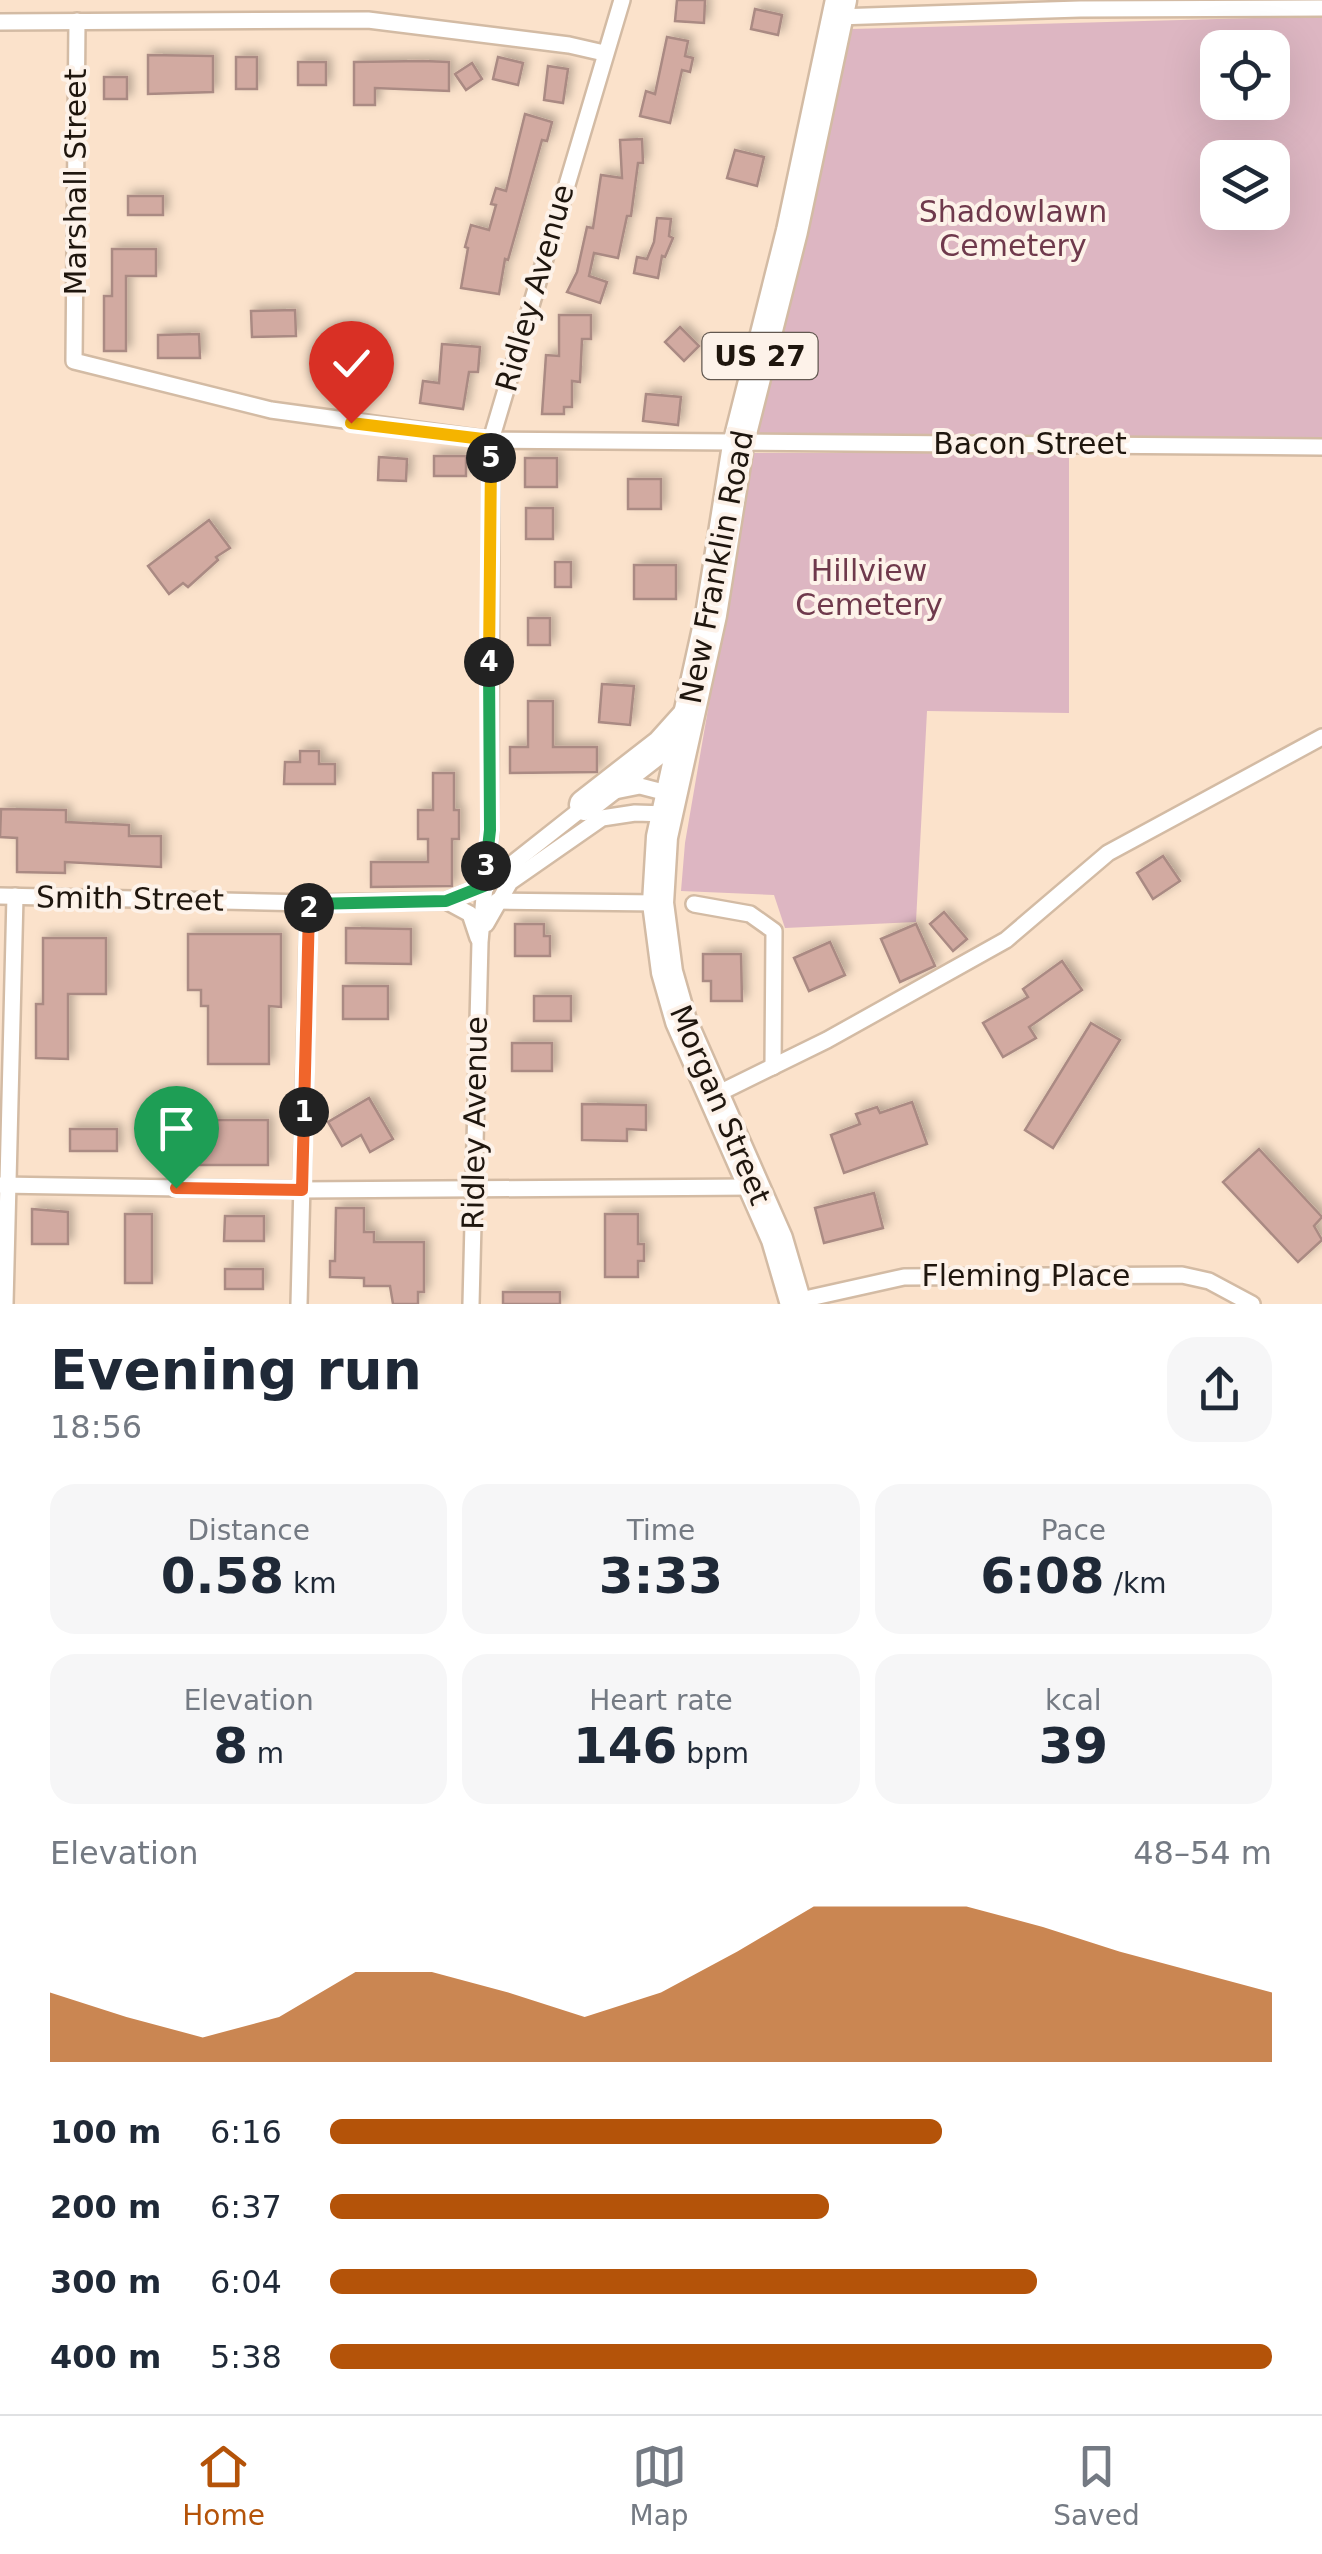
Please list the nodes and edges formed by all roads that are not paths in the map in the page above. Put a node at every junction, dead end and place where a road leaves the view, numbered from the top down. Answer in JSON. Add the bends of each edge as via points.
{"nodes":[{"id":1,"x":622,"y":0,"type":"edge"},
{"id":2,"x":1322,"y":8,"type":"edge"},
{"id":3,"x":839,"y":9,"type":"edge"},
{"id":4,"x":77,"y":21,"type":"junction"},
{"id":5,"x":0,"y":22,"type":"edge"},
{"id":6,"x":604,"y":53,"type":"junction"},
{"id":7,"x":75,"y":342,"type":"joint"},
{"id":8,"x":491,"y":440,"type":"junction"},
{"id":9,"x":738,"y":445,"type":"junction"},
{"id":10,"x":1322,"y":448,"type":"edge"},
{"id":11,"x":690,"y":714,"type":"junction"},
{"id":12,"x":1322,"y":737,"type":"edge"},
{"id":13,"x":669,"y":804,"type":"junction"},
{"id":14,"x":582,"y":819,"type":"junction"},
{"id":15,"x":484,"y":886,"type":"junction"},
{"id":16,"x":8,"y":896,"type":"edge"},
{"id":17,"x":446,"y":901,"type":"junction"},
{"id":18,"x":497,"y":901,"type":"junction"},
{"id":19,"x":260,"y":902,"type":"junction"},
{"id":20,"x":658,"y":903,"type":"junction"},
{"id":21,"x":309,"y":904,"type":"junction"},
{"id":22,"x":694,"y":904,"type":"dead end"},
{"id":23,"x":308,"y":935,"type":"junction"},
{"id":24,"x":480,"y":942,"type":"junction"},
{"id":25,"x":773,"y":1067,"type":"junction"},
{"id":26,"x":715,"y":1095,"type":"junction"},
{"id":27,"x":4,"y":1185,"type":"edge"},
{"id":28,"x":754,"y":1187,"type":"junction"},
{"id":29,"x":474,"y":1189,"type":"junction"},
{"id":30,"x":302,"y":1190,"type":"junction"},
{"id":31,"x":796,"y":1302,"type":"edge"},
{"id":32,"x":5,"y":1304,"type":"edge"},
{"id":33,"x":299,"y":1304,"type":"edge"},
{"id":34,"x":471,"y":1304,"type":"edge"},
{"id":35,"x":1252,"y":1304,"type":"edge"}],
"edges":[{"from":1,"to":6,"type":"street","name":"Ridley Avenue"},
{"from":2,"to":3,"type":"street"},
{"from":3,"to":9,"type":"highway","name":"New Franklin Road","number":"US 27"},
{"from":4,"to":5,"type":"street"},
{"from":4,"to":6,"type":"street","via":[[368,20]]},
{"from":4,"to":7,"type":"street","name":"Marshall Street"},
{"from":6,"to":8,"type":"street","name":"Ridley Avenue"},
{"from":7,"to":8,"type":"street","name":"Bacon Street","via":[[74,361],[271,410]]},
{"from":8,"to":9,"type":"street","name":"Bacon Street"},
{"from":8,"to":15,"type":"street","name":"Ridley Avenue","via":[[490,830]]},
{"from":9,"to":10,"type":"street","name":"Bacon Street"},
{"from":9,"to":11,"type":"highway","name":"New Franklin Road","number":"US 27"},
{"from":11,"to":13,"type":"highway","name":"New Franklin Road","number":"US 27"},
{"from":11,"to":14,"type":"highway"},
{"from":12,"to":25,"type":"street","via":[[1108,853],[1006,940]]},
{"from":13,"to":14,"type":"street"},
{"from":13,"to":14,"type":"street","via":[[640,786],[623,787]]},
{"from":13,"to":20,"type":"highway","name":"New Franklin Road","number":"US 27"},
{"from":14,"to":15,"type":"street","name":"Smith Street"},
{"from":14,"to":18,"type":"street"},
{"from":15,"to":17,"type":"street","name":"Smith Street"},
{"from":15,"to":24,"type":"street","name":"Ridley Avenue"},
{"from":16,"to":19,"type":"street","name":"Smith Street"},
{"from":16,"to":27,"type":"street"},
{"from":17,"to":21,"type":"street","name":"Smith Street"},
{"from":17,"to":24,"type":"street","via":[[470,914]]},
{"from":18,"to":20,"type":"street"},
{"from":18,"to":24,"type":"street","name":"Ridley Avenue"},
{"from":19,"to":21,"type":"street","name":"Smith Street"},
{"from":19,"to":23,"type":"street","name":"Smith Street","via":[[293,913]]},
{"from":20,"to":26,"type":"highway","name":"Morgan Street","number":"US 27","via":[[674,996]]},
{"from":21,"to":23,"type":"street"},
{"from":22,"to":25,"type":"street","via":[[750,914],[774,932]]},
{"from":23,"to":30,"type":"street"},
{"from":24,"to":29,"type":"street","name":"Ridley Avenue"},
{"from":25,"to":26,"type":"street"},
{"from":26,"to":28,"type":"highway","name":"Morgan Street","number":"US 27"},
{"from":27,"to":30,"type":"street"},
{"from":27,"to":32,"type":"street"},
{"from":28,"to":29,"type":"street"},
{"from":28,"to":31,"type":"highway","name":"Morgan Street","number":"US 27"},
{"from":29,"to":30,"type":"street"},
{"from":29,"to":34,"type":"street","name":"Ridley Avenue"},
{"from":30,"to":33,"type":"street"},
{"from":31,"to":35,"type":"street","name":"Fleming Place","via":[[904,1277],[1182,1275]]}]}
